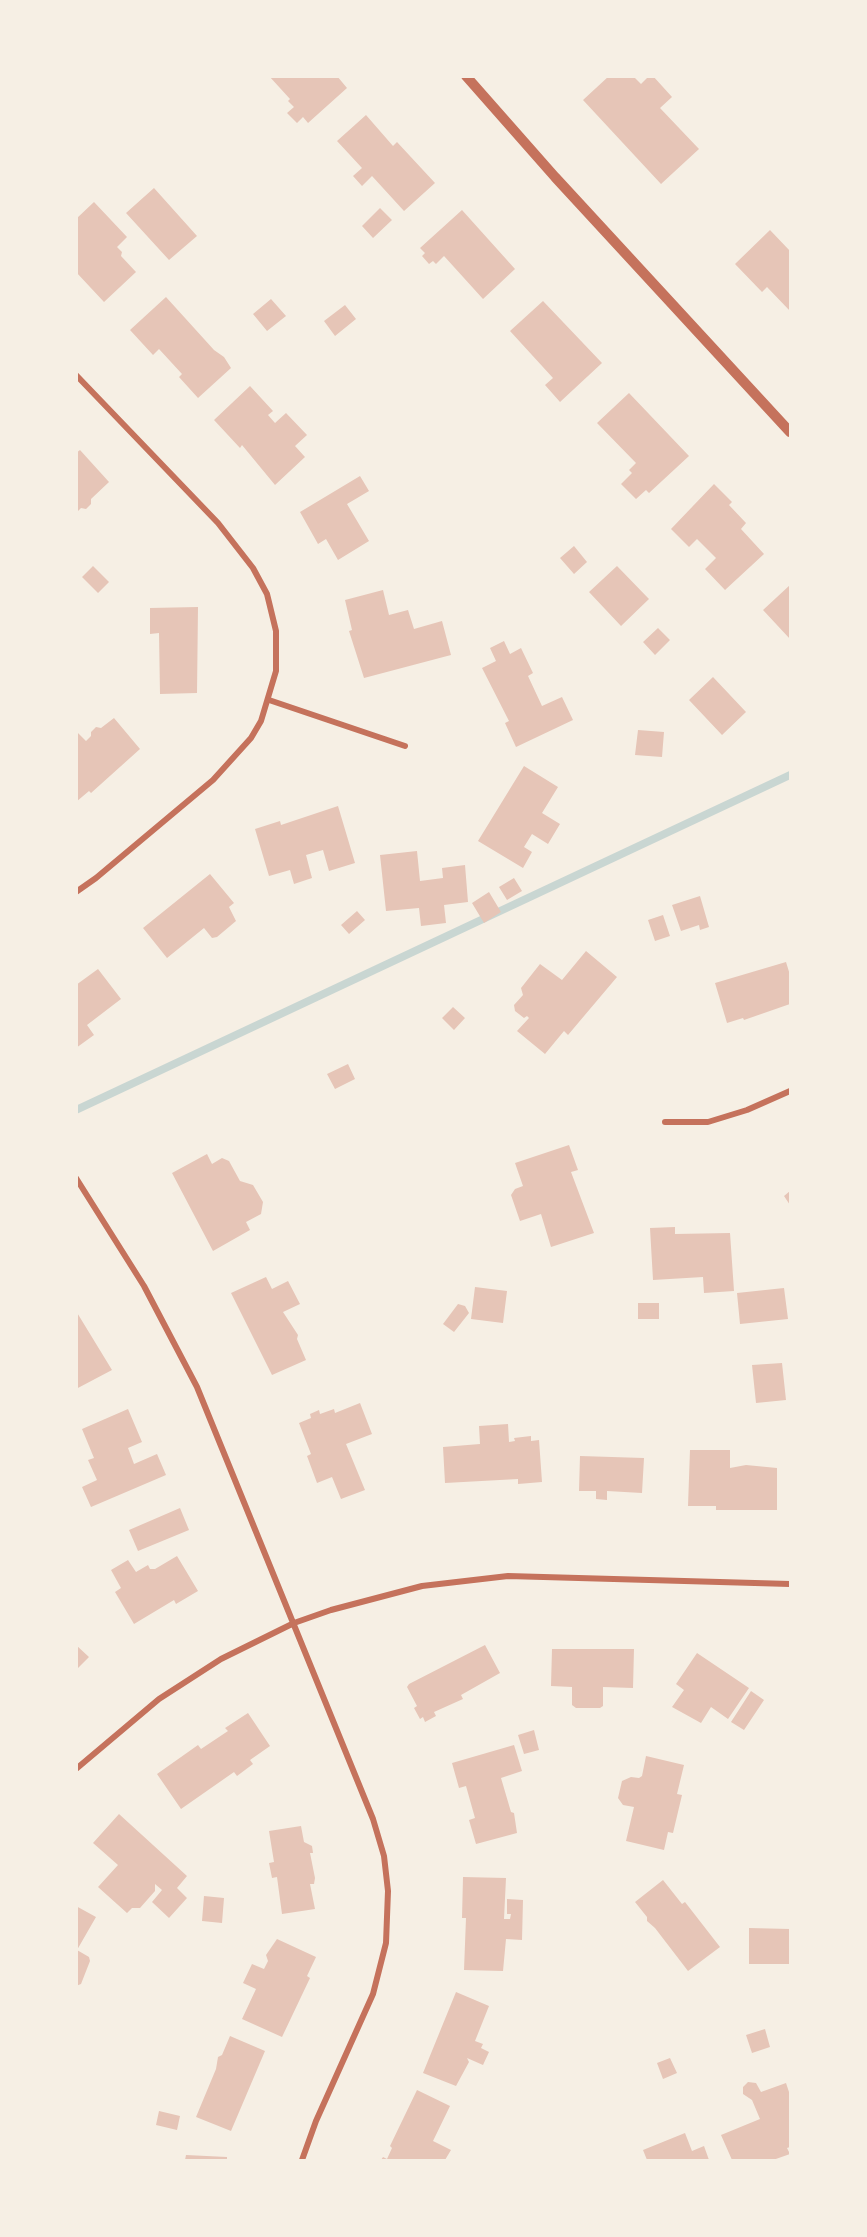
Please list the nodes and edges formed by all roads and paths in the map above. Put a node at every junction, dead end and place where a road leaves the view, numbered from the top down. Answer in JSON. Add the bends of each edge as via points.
{"nodes":[{"id":1,"x":472,"y":78,"type":"edge"},
{"id":2,"x":76,"y":375,"type":"edge"},
{"id":3,"x":790,"y":432,"type":"edge"},
{"id":4,"x":269,"y":700,"type":"junction"},
{"id":5,"x":405,"y":746,"type":"dead end"},
{"id":6,"x":76,"y":892,"type":"edge"},
{"id":7,"x":790,"y":1091,"type":"edge"},
{"id":8,"x":664,"y":1122,"type":"dead end"},
{"id":9,"x":76,"y":1178,"type":"edge"},
{"id":10,"x":790,"y":1584,"type":"edge"},
{"id":11,"x":294,"y":1623,"type":"junction"},
{"id":12,"x":76,"y":1769,"type":"edge"},
{"id":13,"x":302,"y":2160,"type":"edge"}],
"edges":[{"from":1,"to":3,"type":"street","via":[[555,177]]},
{"from":2,"to":4,"type":"street","via":[[218,524],[254,568],[267,594],[276,631],[276,671]]},
{"from":4,"to":5,"type":"street"},
{"from":4,"to":6,"type":"street","via":[[251,738],[213,780]]},
{"from":7,"to":8,"type":"street","via":[[708,1122]]},
{"from":9,"to":11,"type":"street","via":[[144,1286],[197,1388]]},
{"from":10,"to":11,"type":"street","via":[[508,1576],[422,1586]]},
{"from":11,"to":12,"type":"street","via":[[221,1659],[159,1699]]},
{"from":11,"to":13,"type":"street","via":[[373,1819],[384,1856],[388,1891],[386,1942],[373,1994]]}]}
